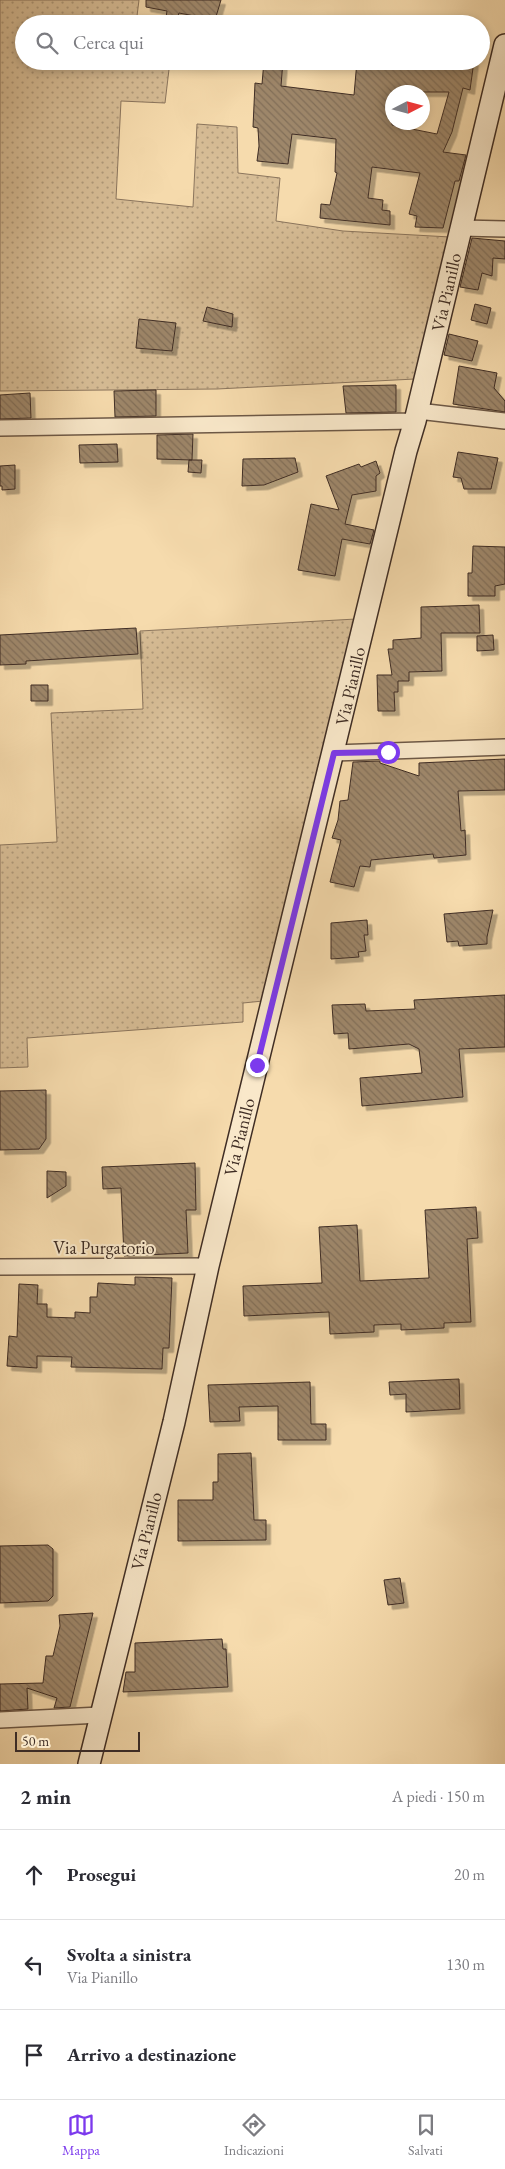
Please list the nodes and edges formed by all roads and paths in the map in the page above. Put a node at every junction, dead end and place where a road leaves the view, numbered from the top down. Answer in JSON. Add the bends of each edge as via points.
{"nodes":[{"id":1,"x":505,"y":45,"type":"edge"},
{"id":2,"x":461,"y":228,"type":"junction"},
{"id":3,"x":505,"y":229,"type":"edge"},
{"id":4,"x":417,"y":416,"type":"junction"},
{"id":5,"x":505,"y":421,"type":"edge"},
{"id":6,"x":0,"y":428,"type":"edge"},
{"id":7,"x":505,"y":747,"type":"edge"},
{"id":8,"x":334,"y":753,"type":"junction"},
{"id":9,"x":208,"y":1266,"type":"junction"},
{"id":10,"x":0,"y":1267,"type":"edge"},
{"id":11,"x":100,"y":1715,"type":"junction"},
{"id":12,"x":0,"y":1720,"type":"edge"},
{"id":13,"x":89,"y":1764,"type":"edge"}],
"edges":[{"from":1,"to":2,"type":"street","name":"Via Pianillo"},
{"from":2,"to":3,"type":"street"},
{"from":2,"to":4,"type":"street","name":"Via Pianillo"},
{"from":4,"to":5,"type":"street"},
{"from":4,"to":6,"type":"street"},
{"from":4,"to":8,"type":"street","name":"Via Pianillo"},
{"from":7,"to":8,"type":"street"},
{"from":8,"to":9,"type":"street","name":"Via Pianillo"},
{"from":9,"to":10,"type":"street","name":"Via Purgatorio"},
{"from":9,"to":11,"type":"street","name":"Via Pianillo","via":[[174,1422]]},
{"from":11,"to":12,"type":"street"},
{"from":11,"to":13,"type":"street","name":"Via Pianillo"}]}
